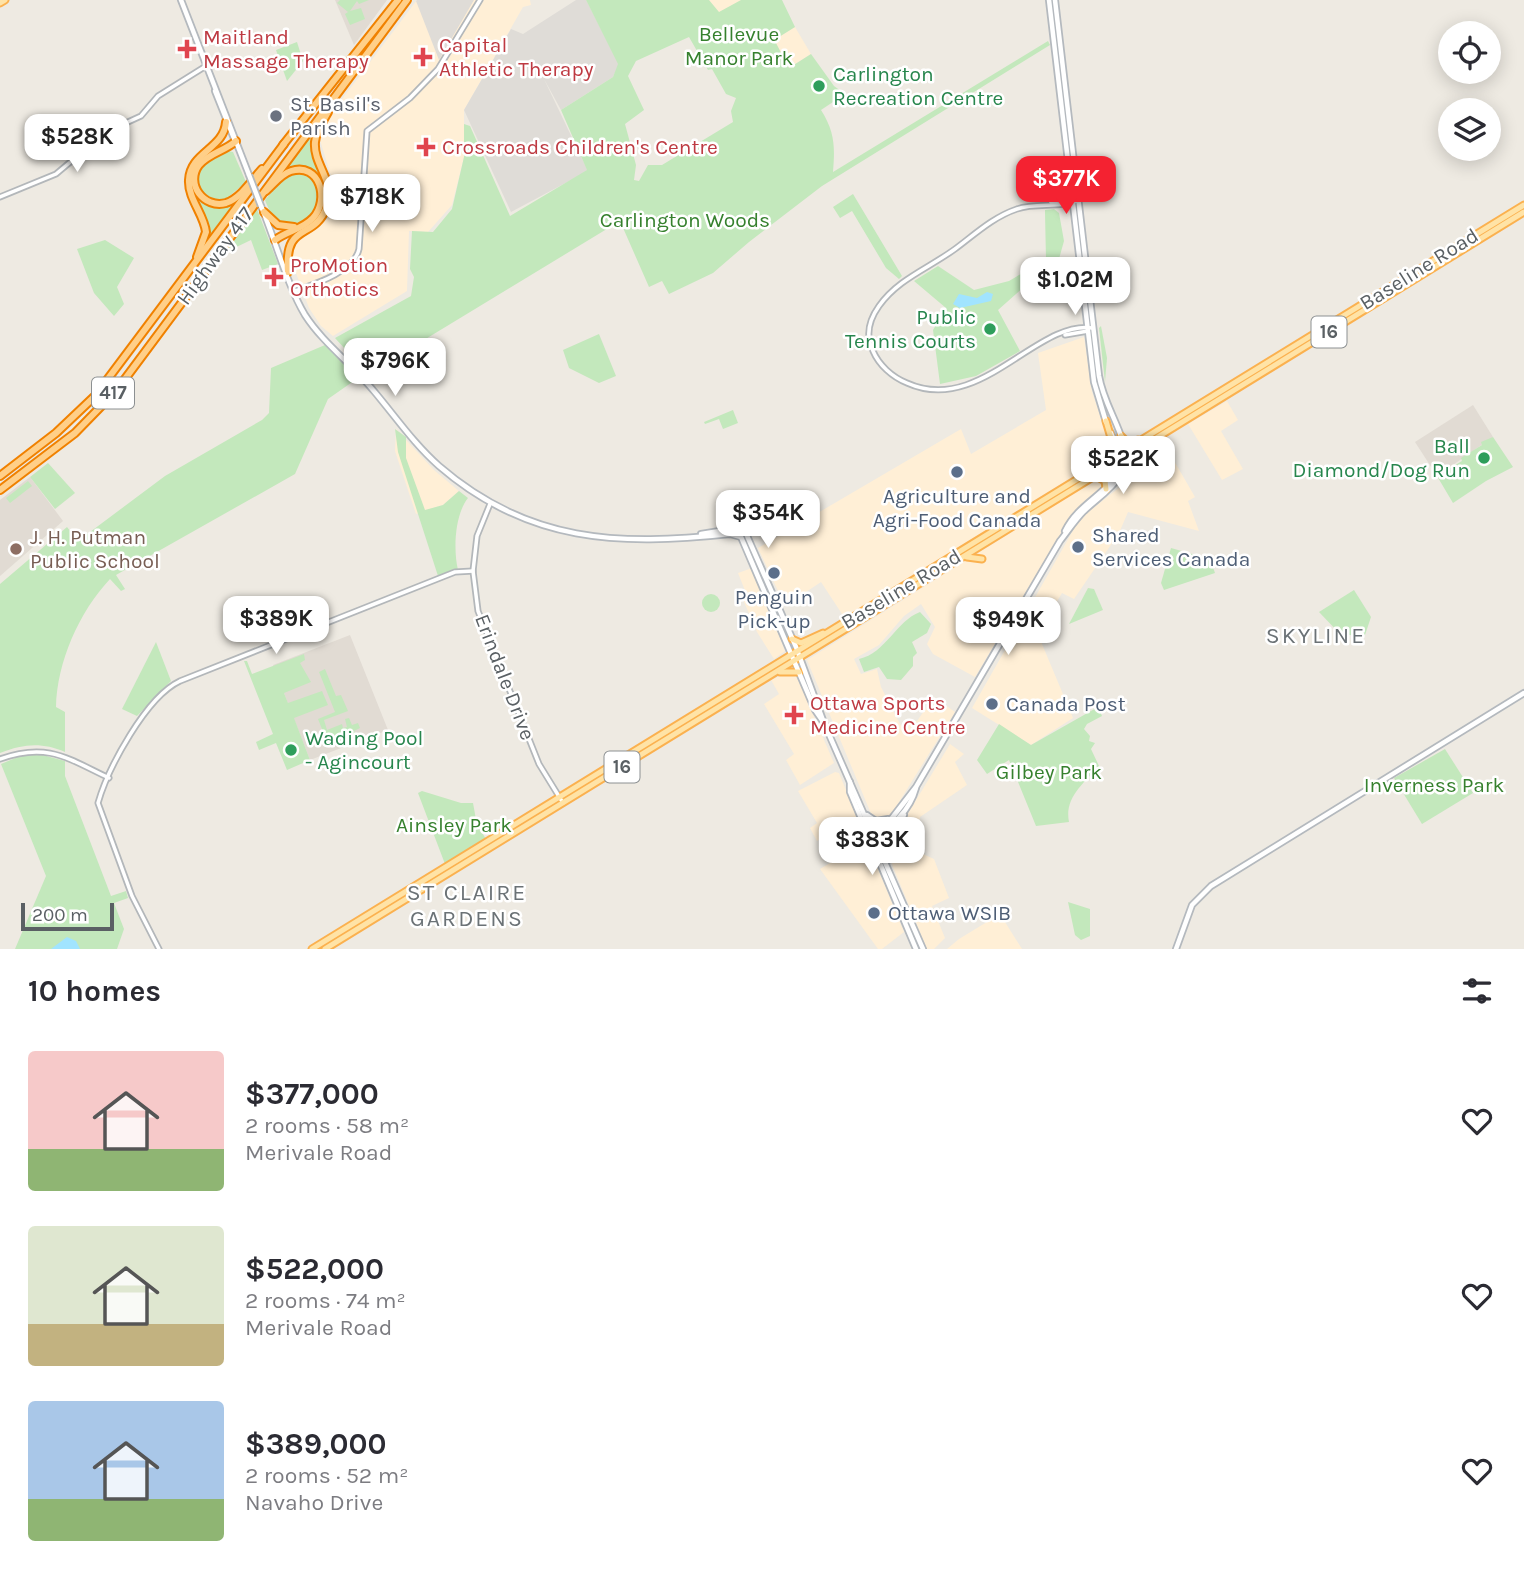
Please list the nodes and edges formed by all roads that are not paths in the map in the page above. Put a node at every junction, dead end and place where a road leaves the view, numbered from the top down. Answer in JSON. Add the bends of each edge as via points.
{"nodes":[{"id":1,"x":5,"y":0,"type":"edge"},
{"id":2,"x":181,"y":0,"type":"edge"},
{"id":3,"x":398,"y":0,"type":"edge"},
{"id":4,"x":407,"y":0,"type":"edge"},
{"id":5,"x":480,"y":0,"type":"edge"},
{"id":6,"x":1049,"y":0,"type":"edge"},
{"id":7,"x":1055,"y":0,"type":"edge"},
{"id":8,"x":0,"y":3,"type":"edge"},
{"id":9,"x":206,"y":66,"type":"junction"},
{"id":10,"x":214,"y":84,"type":"junction"},
{"id":11,"x":336,"y":96,"type":"junction"},
{"id":12,"x":226,"y":122,"type":"junction"},
{"id":13,"x":236,"y":141,"type":"junction"},
{"id":14,"x":284,"y":144,"type":"junction"},
{"id":15,"x":203,"y":154,"type":"junction"},
{"id":16,"x":0,"y":197,"type":"edge"},
{"id":17,"x":1075,"y":200,"type":"junction"},
{"id":18,"x":254,"y":201,"type":"junction"},
{"id":19,"x":1524,"y":205,"type":"edge"},
{"id":20,"x":263,"y":209,"type":"junction"},
{"id":21,"x":1524,"y":212,"type":"edge"},
{"id":22,"x":306,"y":226,"type":"junction"},
{"id":23,"x":275,"y":240,"type":"junction"},
{"id":24,"x":288,"y":272,"type":"junction"},
{"id":25,"x":177,"y":291,"type":"junction"},
{"id":26,"x":295,"y":291,"type":"junction"},
{"id":27,"x":1090,"y":329,"type":"junction"},
{"id":28,"x":1182,"y":420,"type":"junction"},
{"id":29,"x":1106,"y":421,"type":"junction"},
{"id":30,"x":1154,"y":434,"type":"junction"},
{"id":31,"x":1121,"y":436,"type":"junction"},
{"id":32,"x":1126,"y":454,"type":"junction"},
{"id":33,"x":1119,"y":458,"type":"junction"},
{"id":34,"x":1096,"y":472,"type":"junction"},
{"id":35,"x":0,"y":476,"type":"edge"},
{"id":36,"x":0,"y":489,"type":"edge"},
{"id":37,"x":1106,"y":489,"type":"junction"},
{"id":38,"x":490,"y":504,"type":"junction"},
{"id":39,"x":1016,"y":522,"type":"junction"},
{"id":40,"x":732,"y":529,"type":"junction"},
{"id":41,"x":690,"y":537,"type":"junction"},
{"id":42,"x":747,"y":540,"type":"junction"},
{"id":43,"x":1060,"y":541,"type":"junction"},
{"id":44,"x":987,"y":543,"type":"junction"},
{"id":45,"x":977,"y":547,"type":"junction"},
{"id":46,"x":958,"y":561,"type":"junction"},
{"id":47,"x":473,"y":571,"type":"junction"},
{"id":48,"x":760,"y":571,"type":"junction"},
{"id":49,"x":916,"y":582,"type":"junction"},
{"id":50,"x":842,"y":625,"type":"junction"},
{"id":51,"x":792,"y":639,"type":"junction"},
{"id":52,"x":796,"y":656,"type":"junction"},
{"id":53,"x":799,"y":672,"type":"junction"},
{"id":54,"x":773,"y":674,"type":"junction"},
{"id":55,"x":1524,"y":693,"type":"edge"},
{"id":56,"x":707,"y":711,"type":"junction"},
{"id":57,"x":824,"y":723,"type":"junction"},
{"id":58,"x":0,"y":759,"type":"edge"},
{"id":59,"x":109,"y":778,"type":"junction"},
{"id":60,"x":849,"y":781,"type":"junction"},
{"id":61,"x":916,"y":787,"type":"junction"},
{"id":62,"x":562,"y":801,"type":"junction"},
{"id":63,"x":910,"y":804,"type":"junction"},
{"id":64,"x":865,"y":813,"type":"junction"},
{"id":65,"x":892,"y":818,"type":"junction"},
{"id":66,"x":871,"y":834,"type":"junction"},
{"id":67,"x":887,"y":865,"type":"junction"},
{"id":68,"x":159,"y":949,"type":"edge"},
{"id":69,"x":312,"y":949,"type":"edge"},
{"id":70,"x":325,"y":949,"type":"edge"},
{"id":71,"x":916,"y":949,"type":"edge"},
{"id":72,"x":923,"y":949,"type":"edge"},
{"id":73,"x":1176,"y":949,"type":"edge"}],
"edges":[{"from":1,"to":8,"type":"main road"},
{"from":2,"to":9,"type":"main road"},
{"from":3,"to":14,"type":"highway","number":"417"},
{"from":4,"to":11,"type":"highway","name":"Highway 417","number":"417"},
{"from":5,"to":26,"type":"street","via":[[438,69],[367,131],[355,258],[320,283]]},
{"from":6,"to":17,"type":"main road"},
{"from":7,"to":17,"type":"main road"},
{"from":9,"to":10,"type":"main road"},
{"from":9,"to":16,"type":"street","via":[[158,96],[141,116],[106,132],[56,174]]},
{"from":10,"to":12,"type":"main road"},
{"from":10,"to":13,"type":"main road"},
{"from":11,"to":18,"type":"highway","name":"Highway 417","number":"417"},
{"from":11,"to":22,"type":"highway","via":[[315,143],[328,184],[328,201],[323,215]]},
{"from":12,"to":13,"type":"main road"},
{"from":12,"to":15,"type":"highway","via":[[223,137]]},
{"from":13,"to":14,"type":"highway","via":[[209,156],[196,171],[195,186],[207,202],[234,199]]},
{"from":13,"to":15,"type":"highway"},
{"from":13,"to":20,"type":"main road","bridge":true},
{"from":14,"to":25,"type":"highway","number":"417"},
{"from":15,"to":25,"type":"highway","via":[[188,179],[206,232],[200,253]]},
{"from":17,"to":27,"type":"main road"},
{"from":17,"to":27,"type":"street","via":[[1026,206],[1002,215],[897,286],[872,317],[869,341],[877,359],[895,376],[916,387],[939,389],[987,377],[1060,336]]},
{"from":18,"to":22,"type":"highway","via":[[282,175],[306,171],[318,179],[322,191],[318,211]]},
{"from":18,"to":36,"type":"highway","name":"Highway 417","number":"417","via":[[101,408]]},
{"from":19,"to":28,"type":"main road","name":"Baseline Road","number":"16"},
{"from":20,"to":22,"type":"highway","via":[[283,227]]},
{"from":20,"to":23,"type":"main road"},
{"from":21,"to":28,"type":"main road","name":"Baseline Road","number":"16"},
{"from":22,"to":23,"type":"highway"},
{"from":22,"to":24,"type":"highway","via":[[288,244]]},
{"from":23,"to":24,"type":"main road"},
{"from":24,"to":26,"type":"main road"},
{"from":25,"to":35,"type":"highway","number":"417","via":[[81,412]]},
{"from":26,"to":38,"type":"main road","via":[[317,330],[424,451]]},
{"from":27,"to":29,"type":"main road","via":[[1096,391]]},
{"from":27,"to":31,"type":"main road","via":[[1101,390]]},
{"from":28,"to":30,"type":"main road","name":"Baseline Road","number":"16"},
{"from":28,"to":32,"type":"main road","name":"Baseline Road","number":"16"},
{"from":29,"to":33,"type":"main road"},
{"from":29,"to":34,"type":"main road","via":[[1114,450]]},
{"from":30,"to":31,"type":"main road","via":[[1130,443]]},
{"from":30,"to":32,"type":"main road","name":"Baseline Road","number":"16"},
{"from":31,"to":32,"type":"main road"},
{"from":32,"to":33,"type":"main road","name":"Baseline Road","number":"16"},
{"from":32,"to":43,"type":"main road","via":[[1115,484],[1083,512]]},
{"from":33,"to":34,"type":"main road","name":"Baseline Road","number":"16"},
{"from":33,"to":37,"type":"main road","via":[[1115,477]]},
{"from":34,"to":37,"type":"main road"},
{"from":34,"to":39,"type":"main road","name":"Baseline Road","number":"16"},
{"from":37,"to":43,"type":"main road","via":[[1073,517]]},
{"from":38,"to":41,"type":"main road","via":[[541,526],[595,538]]},
{"from":38,"to":47,"type":"street","name":"Erindale Drive","via":[[477,536]]},
{"from":39,"to":44,"type":"main road","name":"Baseline Road","number":"16"},
{"from":39,"to":45,"type":"main road","name":"Baseline Road","number":"16"},
{"from":40,"to":41,"type":"main road"},
{"from":40,"to":42,"type":"main road","via":[[744,532]]},
{"from":40,"to":42,"type":"main road","via":[[738,524],[737,513]]},
{"from":41,"to":42,"type":"main road","via":[[735,534]]},
{"from":42,"to":48,"type":"main road"},
{"from":43,"to":61,"type":"main road"},
{"from":44,"to":45,"type":"main road","name":"Baseline Road","number":"16"},
{"from":44,"to":46,"type":"main road","via":[[983,557]]},
{"from":45,"to":46,"type":"main road","name":"Baseline Road","number":"16"},
{"from":45,"to":49,"type":"main road","name":"Baseline Road","number":"16"},
{"from":46,"to":49,"type":"main road","name":"Baseline Road","number":"16"},
{"from":47,"to":59,"type":"street","via":[[455,572],[172,685],[138,720]]},
{"from":47,"to":62,"type":"street","name":"Erindale Drive","via":[[478,611],[491,645],[539,764]]},
{"from":48,"to":51,"type":"main road"},
{"from":48,"to":52,"type":"main road"},
{"from":49,"to":50,"type":"main road","name":"Baseline Road","number":"16"},
{"from":49,"to":52,"type":"main road","name":"Baseline Road","number":"16"},
{"from":50,"to":51,"type":"main road","via":[[802,643]]},
{"from":50,"to":52,"type":"main road","name":"Baseline Road","number":"16"},
{"from":51,"to":52,"type":"main road"},
{"from":52,"to":53,"type":"main road"},
{"from":52,"to":54,"type":"main road","name":"Baseline Road","number":"16"},
{"from":52,"to":56,"type":"main road","name":"Baseline Road","number":"16"},
{"from":52,"to":57,"type":"main road"},
{"from":53,"to":54,"type":"main road"},
{"from":53,"to":57,"type":"main road"},
{"from":54,"to":56,"type":"main road","name":"Baseline Road","number":"16"},
{"from":55,"to":73,"type":"main road","via":[[1210,886],[1192,905]]},
{"from":56,"to":62,"type":"main road","name":"Baseline Road","number":"16"},
{"from":57,"to":60,"type":"main road"},
{"from":58,"to":59,"type":"street","via":[[21,751],[46,751]]},
{"from":59,"to":68,"type":"street","via":[[99,810],[132,896]]},
{"from":60,"to":64,"type":"main road"},
{"from":60,"to":66,"type":"main road"},
{"from":61,"to":63,"type":"main road"},
{"from":61,"to":65,"type":"main road"},
{"from":62,"to":69,"type":"main road","name":"Baseline Road","number":"16"},
{"from":62,"to":70,"type":"main road","name":"Baseline Road","number":"16"},
{"from":63,"to":66,"type":"main road","via":[[894,823]]},
{"from":63,"to":67,"type":"main road","via":[[888,845]]},
{"from":64,"to":65,"type":"main road","via":[[876,821]]},
{"from":64,"to":66,"type":"main road"},
{"from":65,"to":66,"type":"main road"},
{"from":66,"to":67,"type":"main road"},
{"from":66,"to":71,"type":"main road"},
{"from":67,"to":72,"type":"main road"}]}
